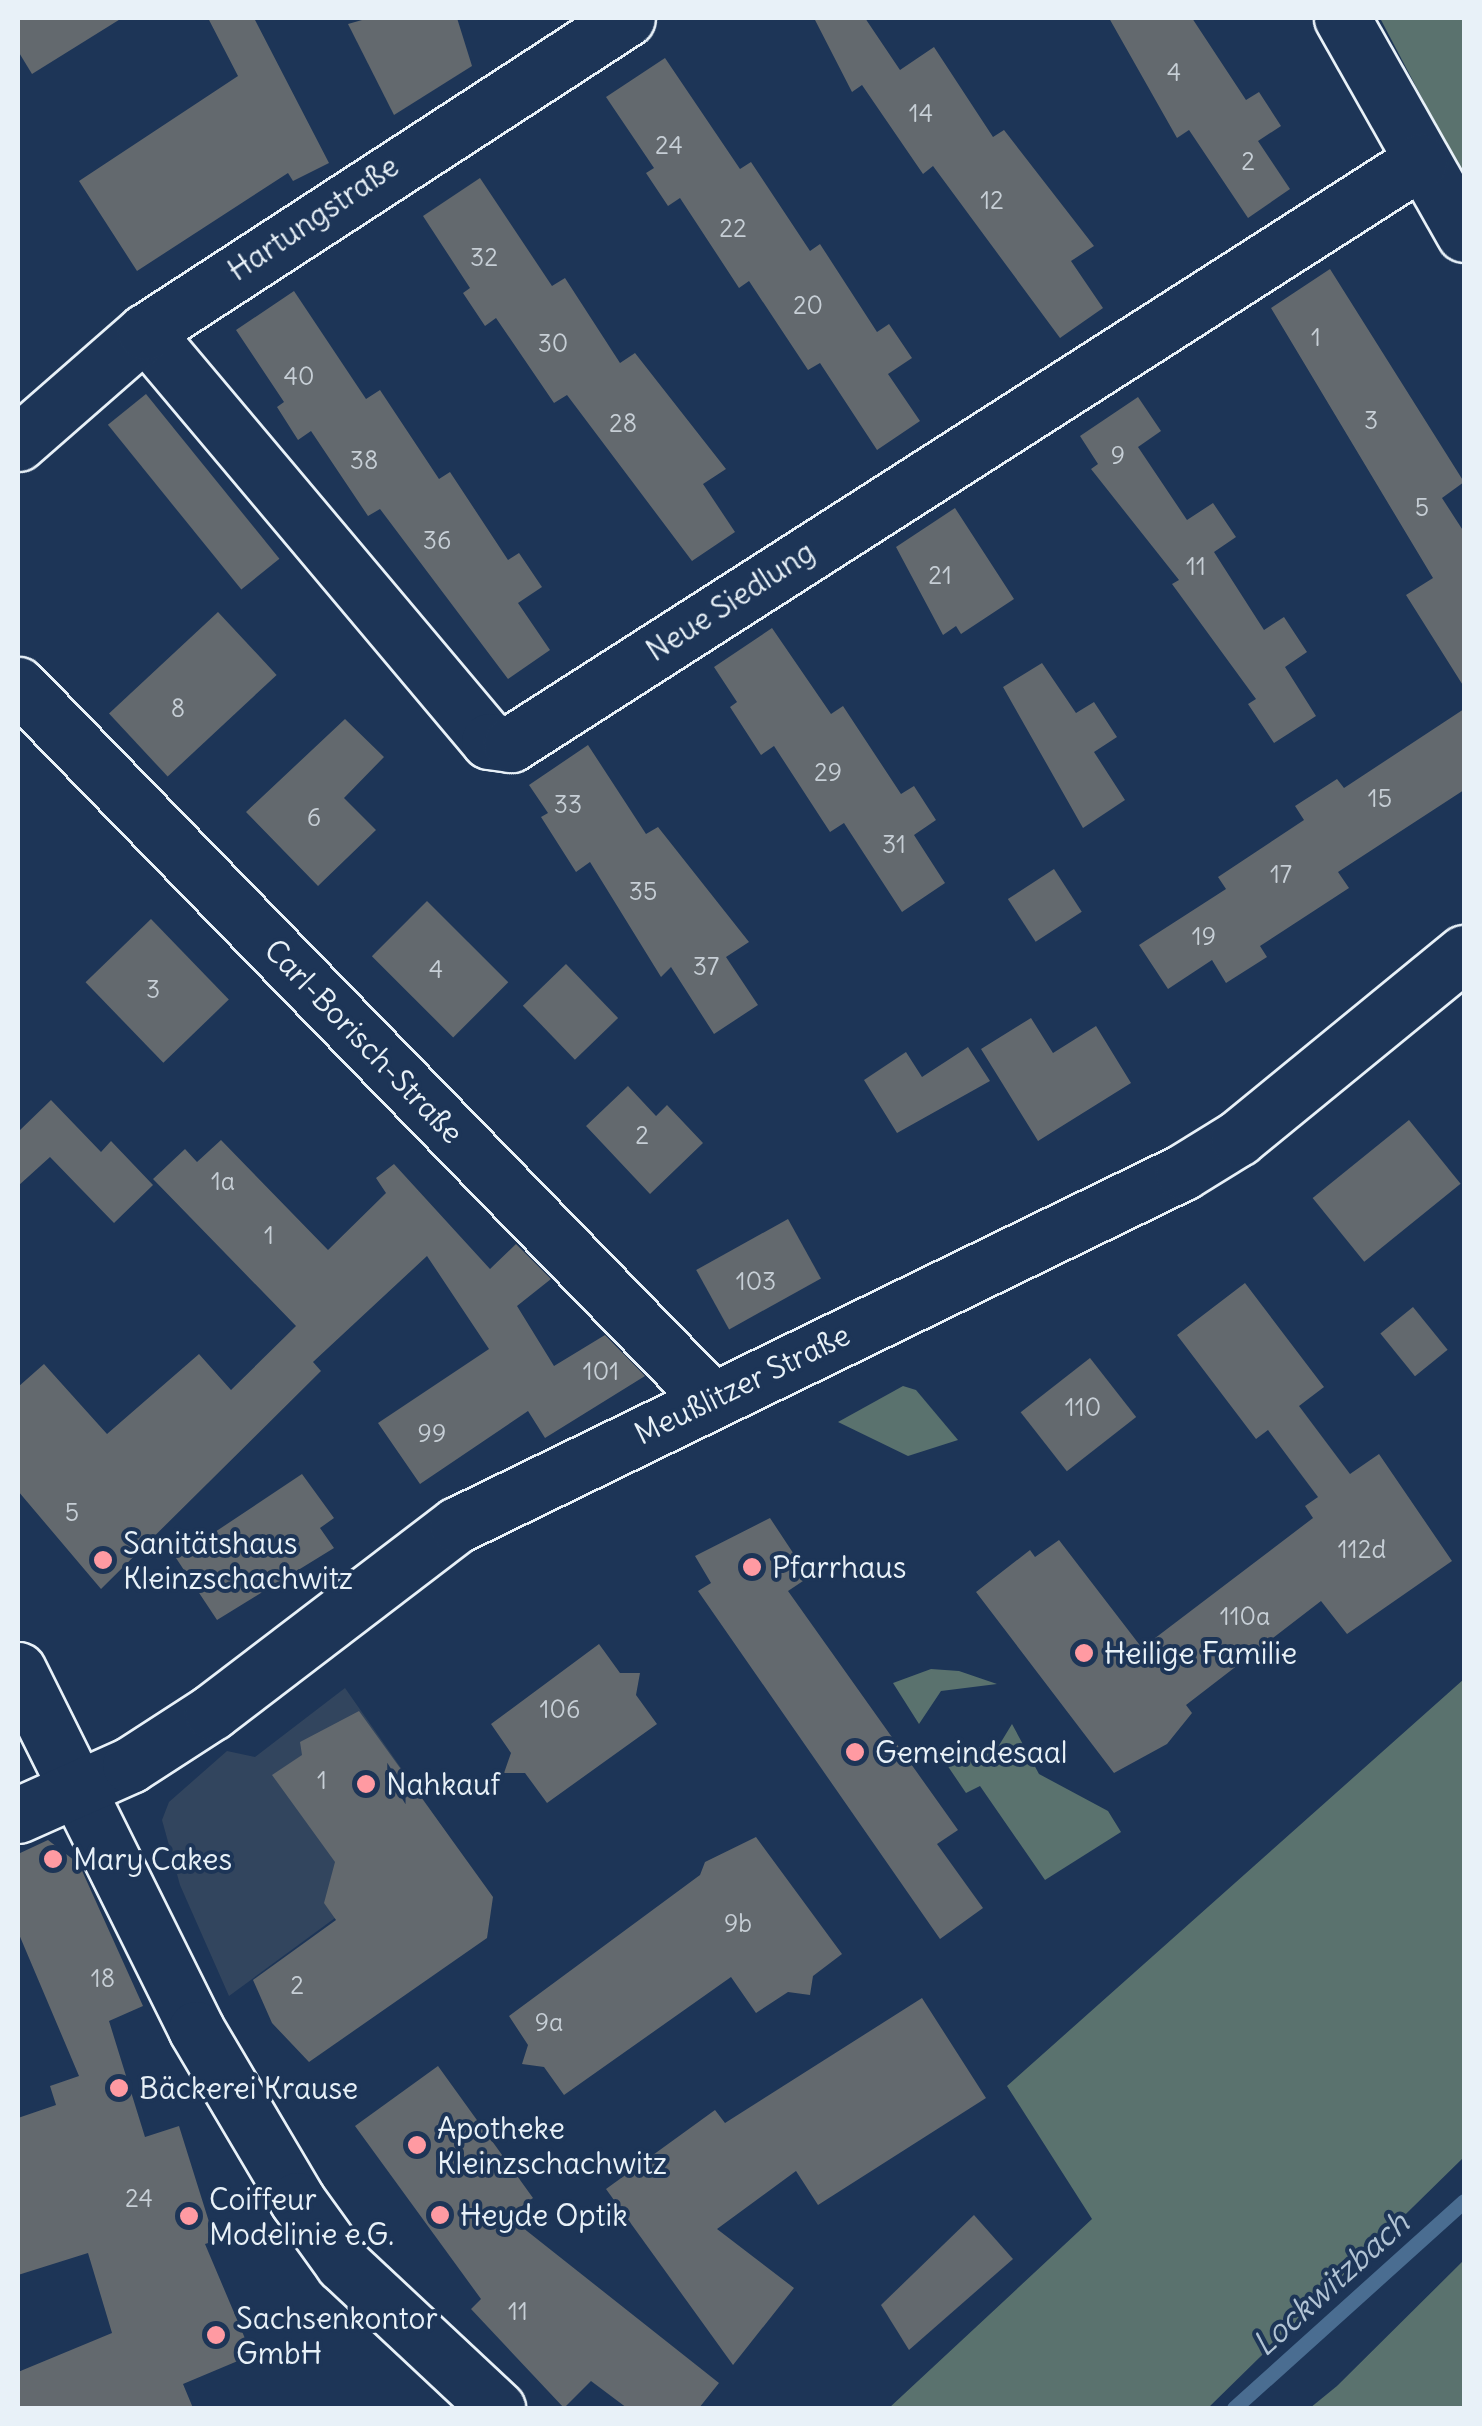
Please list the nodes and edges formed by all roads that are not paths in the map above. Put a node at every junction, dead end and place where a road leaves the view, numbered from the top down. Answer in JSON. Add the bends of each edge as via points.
{"nodes":[{"id":1,"x":628,"y":18,"type":"edge"},
{"id":2,"x":1342,"y":18,"type":"edge"},
{"id":3,"x":1419,"y":162,"type":"junction"},
{"id":4,"x":1464,"y":234,"type":"edge"},
{"id":5,"x":146,"y":332,"type":"junction"},
{"id":6,"x":18,"y":443,"type":"edge"},
{"id":7,"x":18,"y":684,"type":"edge"},
{"id":8,"x":1464,"y":952,"type":"edge"},
{"id":9,"x":710,"y":1398,"type":"junction"},
{"id":10,"x":18,"y":1670,"type":"edge"},
{"id":11,"x":82,"y":1786,"type":"junction"},
{"id":12,"x":18,"y":1815,"type":"edge"},
{"id":13,"x":497,"y":2408,"type":"edge"}],
"edges":[{"from":1,"to":5,"type":"street","name":"Hartungstraße"},
{"from":2,"to":3,"type":"street"},
{"from":3,"to":4,"type":"street"},
{"from":3,"to":5,"type":"street","name":"Neue Siedlung","via":[[511,744],[489,741]]},
{"from":5,"to":6,"type":"street","name":"Hartungstraße"},
{"from":7,"to":9,"type":"street","name":"Carl-Borisch-Straße"},
{"from":8,"to":9,"type":"street","name":"Meußlitzer Straße","via":[[1238,1138],[1183,1172]]},
{"from":9,"to":11,"type":"street","name":"Meußlitzer Straße","via":[[456,1525],[212,1712]]},
{"from":10,"to":11,"type":"street"},
{"from":11,"to":12,"type":"street","name":"Meußlitzer Straße"},
{"from":11,"to":13,"type":"street","via":[[196,2029],[310,2220],[402,2324]]}]}
